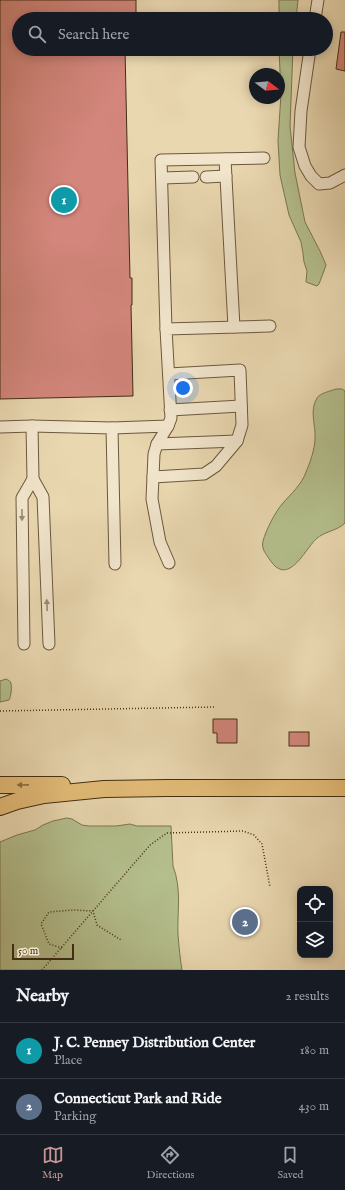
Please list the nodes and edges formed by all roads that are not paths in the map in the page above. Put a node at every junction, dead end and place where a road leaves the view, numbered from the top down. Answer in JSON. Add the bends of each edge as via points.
{"nodes":[{"id":1,"x":318,"y":0,"type":"edge"},
{"id":2,"x":316,"y":12,"type":"edge"},
{"id":3,"x":309,"y":56,"type":"edge"},
{"id":4,"x":264,"y":158,"type":"dead end"},
{"id":5,"x":225,"y":159,"type":"junction"},
{"id":6,"x":345,"y":175,"type":"edge"},
{"id":7,"x":206,"y":176,"type":"dead end"},
{"id":8,"x":226,"y":176,"type":"junction"},
{"id":9,"x":193,"y":177,"type":"dead end"},
{"id":10,"x":162,"y":178,"type":"junction"},
{"id":11,"x":270,"y":326,"type":"dead end"},
{"id":12,"x":234,"y":327,"type":"junction"},
{"id":13,"x":166,"y":329,"type":"junction"},
{"id":14,"x":169,"y":374,"type":"junction"},
{"id":15,"x":241,"y":406,"type":"junction"},
{"id":16,"x":170,"y":410,"type":"junction"},
{"id":17,"x":32,"y":426,"type":"junction"},
{"id":18,"x":168,"y":426,"type":"junction"},
{"id":19,"x":0,"y":427,"type":"edge"},
{"id":20,"x":112,"y":428,"type":"junction"},
{"id":21,"x":237,"y":441,"type":"junction"},
{"id":22,"x":157,"y":444,"type":"junction"},
{"id":23,"x":153,"y":477,"type":"junction"},
{"id":24,"x":33,"y":479,"type":"junction"},
{"id":25,"x":169,"y":563,"type":"dead end"},
{"id":26,"x":116,"y":564,"type":"dead end"},
{"id":27,"x":24,"y":644,"type":"dead end"},
{"id":28,"x":49,"y":644,"type":"dead end"},
{"id":29,"x":0,"y":785,"type":"edge"},
{"id":30,"x":345,"y":788,"type":"edge"},
{"id":31,"x":104,"y":789,"type":"junction"},
{"id":32,"x":0,"y":807,"type":"edge"}],
"edges":[{"from":1,"to":2,"type":"street"},
{"from":3,"to":6,"type":"street","via":[[299,147],[305,166],[319,184],[330,183]]},
{"from":4,"to":5,"type":"street"},
{"from":5,"to":8,"type":"street"},
{"from":5,"to":10,"type":"street","via":[[161,160]]},
{"from":7,"to":8,"type":"street"},
{"from":8,"to":12,"type":"street"},
{"from":9,"to":10,"type":"street"},
{"from":10,"to":13,"type":"street"},
{"from":11,"to":12,"type":"street"},
{"from":12,"to":13,"type":"street"},
{"from":13,"to":14,"type":"street"},
{"from":14,"to":15,"type":"street","via":[[240,370]]},
{"from":14,"to":16,"type":"street"},
{"from":15,"to":16,"type":"street"},
{"from":15,"to":21,"type":"street","via":[[242,425]]},
{"from":16,"to":18,"type":"street"},
{"from":17,"to":19,"type":"street"},
{"from":17,"to":20,"type":"street"},
{"from":17,"to":24,"type":"street"},
{"from":18,"to":20,"type":"street"},
{"from":18,"to":22,"type":"street"},
{"from":20,"to":26,"type":"street"},
{"from":21,"to":22,"type":"street"},
{"from":21,"to":23,"type":"street","via":[[216,466],[204,474]]},
{"from":22,"to":23,"type":"street"},
{"from":23,"to":25,"type":"street","via":[[152,500],[156,522],[160,542]]},
{"from":24,"to":27,"type":"street","one_way":true,"via":[[22,498]]},
{"from":28,"to":24,"type":"street","one_way":true,"via":[[43,497]]},
{"from":31,"to":29,"type":"highway","one_way":true,"via":[[56,784]]},
{"from":30,"to":31,"type":"highway"},
{"from":31,"to":32,"type":"highway","via":[[44,795]]}]}
